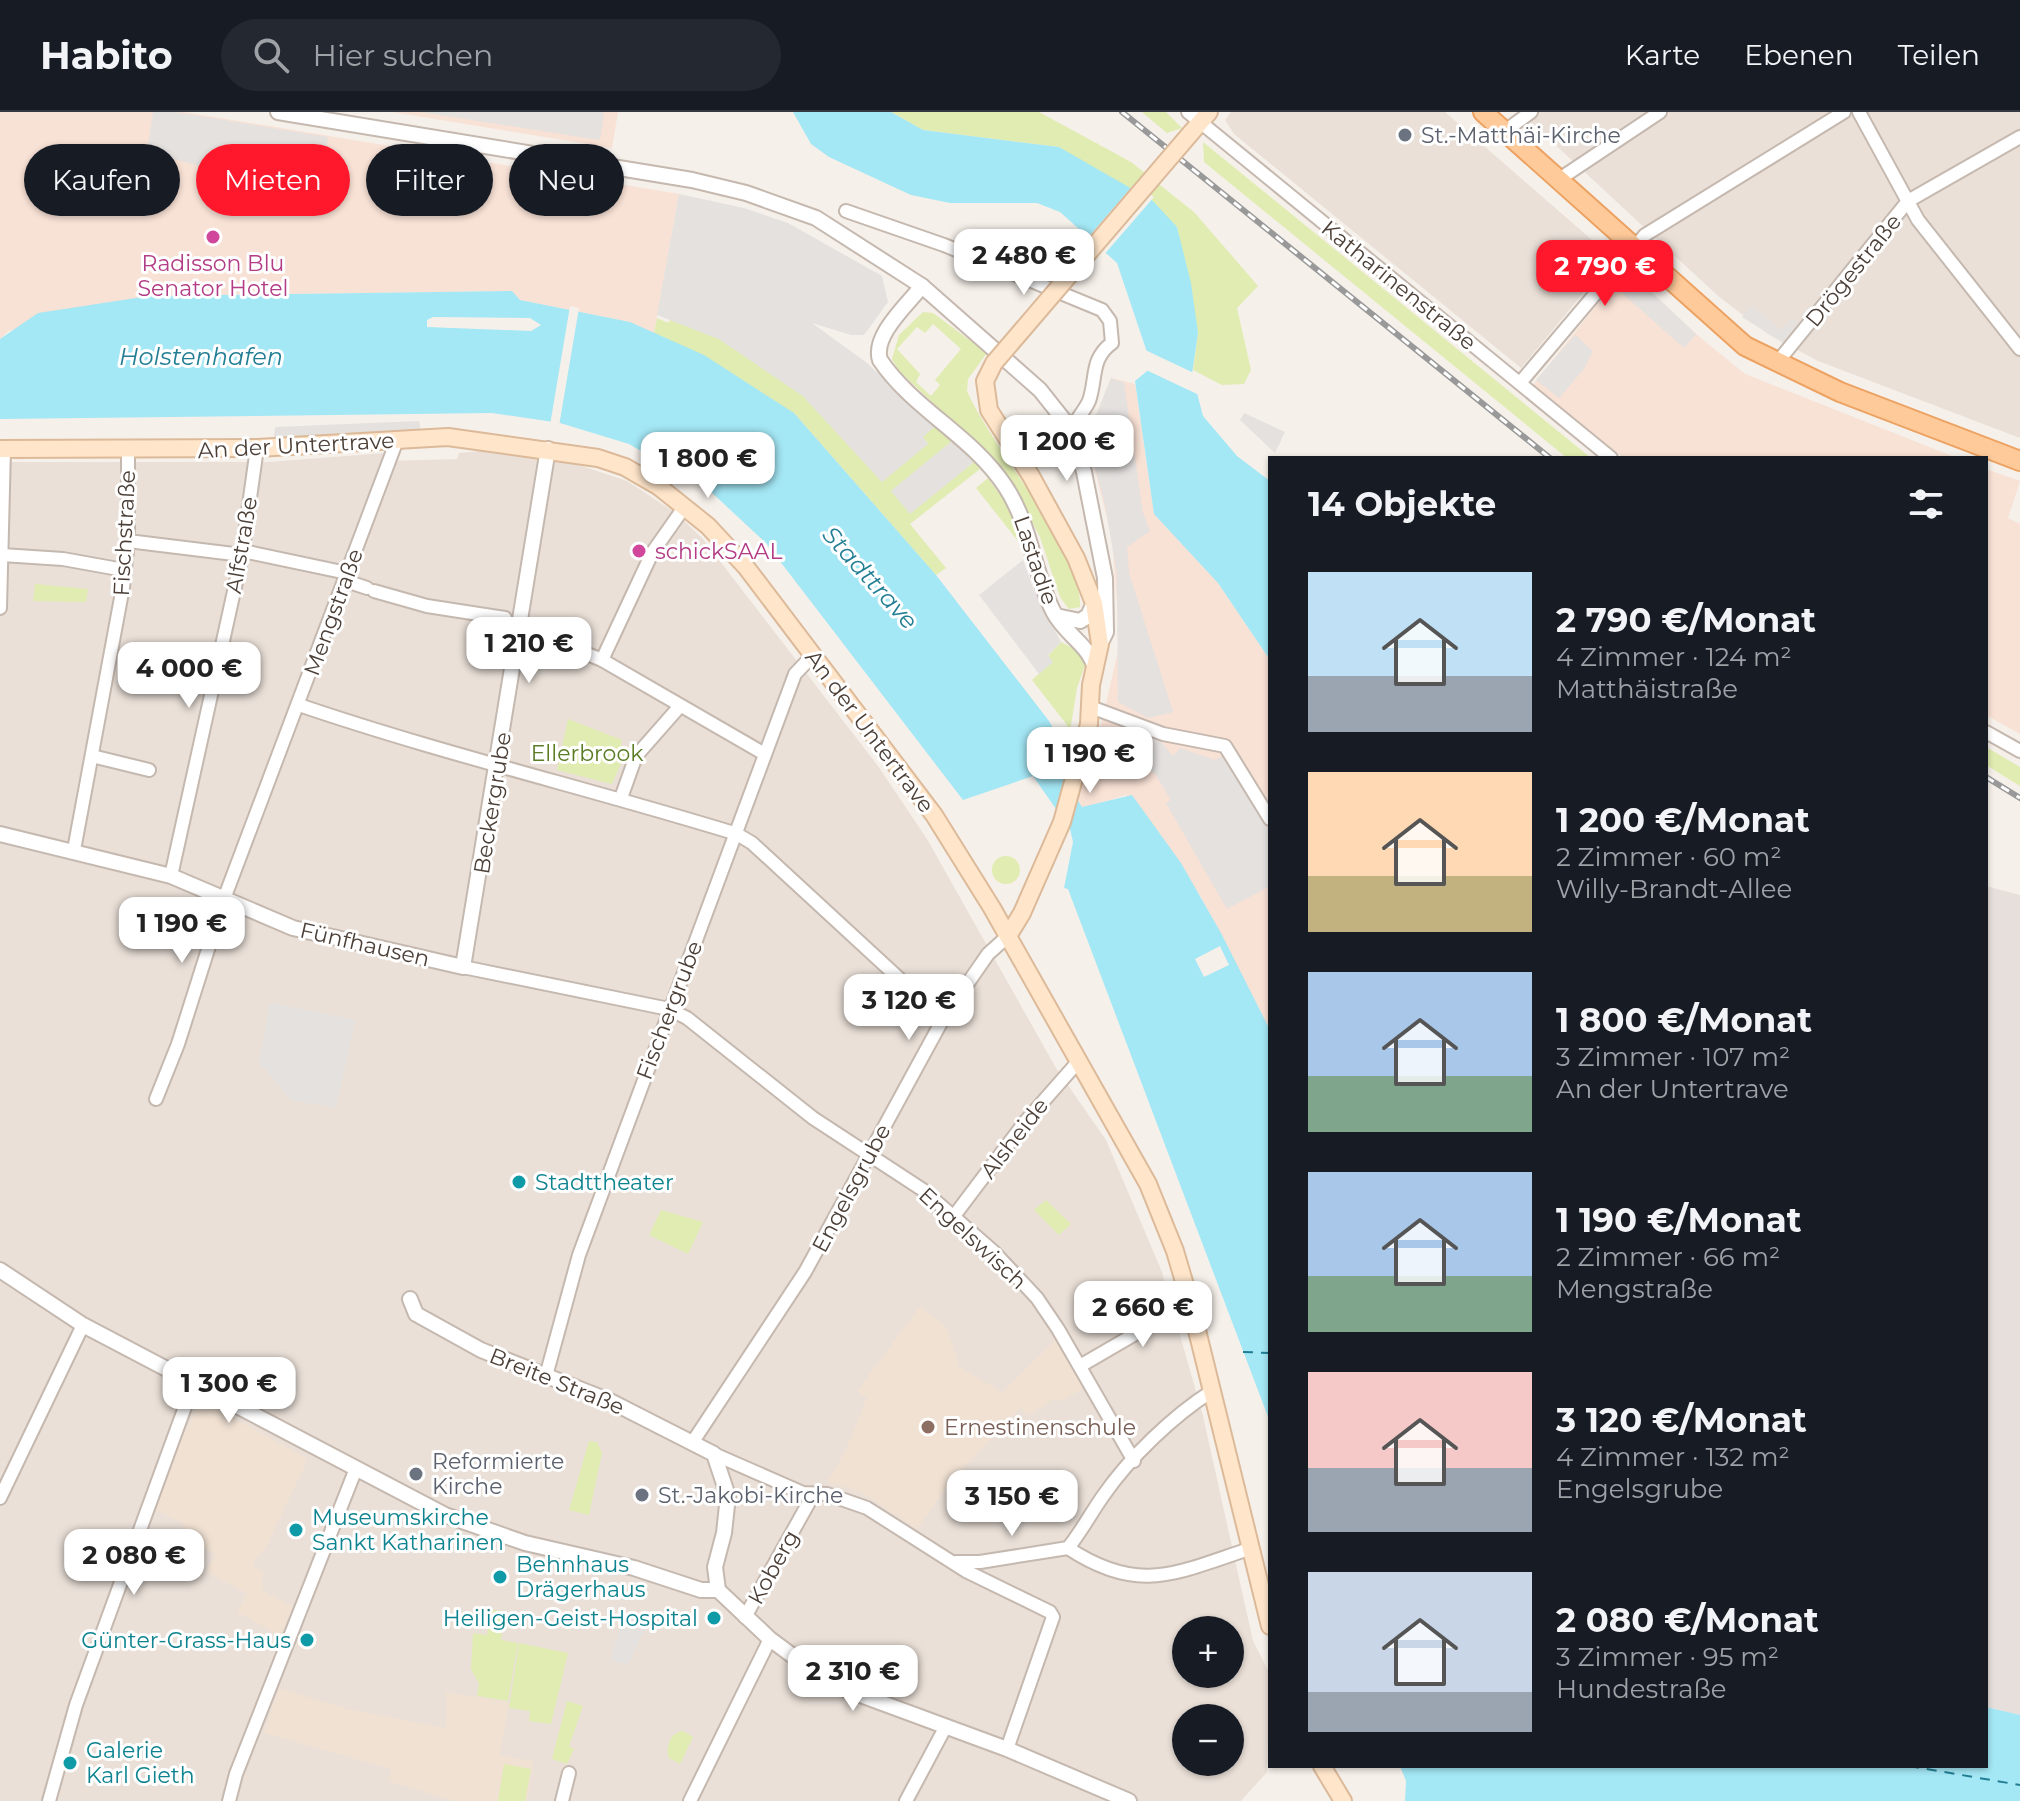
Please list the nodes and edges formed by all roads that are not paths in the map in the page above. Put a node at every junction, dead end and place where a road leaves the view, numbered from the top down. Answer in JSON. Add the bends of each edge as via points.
{"nodes":[{"id":1,"x":278,"y":112,"type":"edge"},
{"id":2,"x":1483,"y":112,"type":"edge"},
{"id":3,"x":1531,"y":112,"type":"edge"},
{"id":4,"x":1660,"y":112,"type":"edge"},
{"id":5,"x":1844,"y":112,"type":"edge"},
{"id":6,"x":1859,"y":112,"type":"edge"},
{"id":7,"x":1197,"y":120,"type":"edge"},
{"id":8,"x":1505,"y":131,"type":"junction"},
{"id":9,"x":2020,"y":137,"type":"edge"},
{"id":10,"x":1558,"y":180,"type":"junction"},
{"id":11,"x":1908,"y":201,"type":"junction"},
{"id":12,"x":846,"y":211,"type":"dead end"},
{"id":13,"x":1633,"y":246,"type":"junction"},
{"id":14,"x":922,"y":286,"type":"junction"},
{"id":15,"x":2020,"y":349,"type":"edge"},
{"id":16,"x":1776,"y":364,"type":"junction"},
{"id":17,"x":1520,"y":383,"type":"junction"},
{"id":18,"x":1071,"y":429,"type":"junction"},
{"id":19,"x":397,"y":440,"type":"junction"},
{"id":20,"x":257,"y":448,"type":"junction"},
{"id":21,"x":2,"y":449,"type":"edge"},
{"id":22,"x":548,"y":449,"type":"junction"},
{"id":23,"x":128,"y":451,"type":"junction"},
{"id":24,"x":1609,"y":456,"type":"edge"},
{"id":25,"x":2020,"y":460,"type":"edge"},
{"id":26,"x":685,"y":506,"type":"junction"},
{"id":27,"x":1095,"y":528,"type":"junction"},
{"id":28,"x":128,"y":541,"type":"junction"},
{"id":29,"x":242,"y":553,"type":"junction"},
{"id":30,"x":2,"y":555,"type":"edge"},
{"id":31,"x":1076,"y":558,"type":"junction"},
{"id":32,"x":124,"y":570,"type":"junction"},
{"id":33,"x":360,"y":585,"type":"junction"},
{"id":34,"x":1094,"y":603,"type":"junction"},
{"id":35,"x":0,"y":604,"type":"edge"},
{"id":36,"x":1056,"y":616,"type":"junction"},
{"id":37,"x":513,"y":621,"type":"junction"},
{"id":38,"x":1100,"y":644,"type":"junction"},
{"id":39,"x":813,"y":655,"type":"junction"},
{"id":40,"x":602,"y":660,"type":"junction"},
{"id":41,"x":1095,"y":669,"type":"junction"},
{"id":42,"x":299,"y":705,"type":"junction"},
{"id":43,"x":680,"y":706,"type":"junction"},
{"id":44,"x":1088,"y":706,"type":"junction"},
{"id":45,"x":1988,"y":733,"type":"edge"},
{"id":46,"x":2020,"y":751,"type":"edge"},
{"id":47,"x":763,"y":753,"type":"junction"},
{"id":48,"x":92,"y":756,"type":"junction"},
{"id":49,"x":497,"y":767,"type":"junction"},
{"id":50,"x":149,"y":770,"type":"dead end"},
{"id":51,"x":621,"y":798,"type":"junction"},
{"id":52,"x":1268,"y":816,"type":"edge"},
{"id":53,"x":0,"y":834,"type":"edge"},
{"id":54,"x":737,"y":834,"type":"junction"},
{"id":55,"x":74,"y":850,"type":"junction"},
{"id":56,"x":171,"y":876,"type":"junction"},
{"id":57,"x":224,"y":899,"type":"junction"},
{"id":58,"x":1008,"y":936,"type":"junction"},
{"id":59,"x":463,"y":967,"type":"junction"},
{"id":60,"x":669,"y":1009,"type":"junction"},
{"id":61,"x":943,"y":1019,"type":"junction"},
{"id":62,"x":1077,"y":1063,"type":"junction"},
{"id":63,"x":156,"y":1099,"type":"dead end"},
{"id":64,"x":870,"y":1154,"type":"junction"},
{"id":65,"x":954,"y":1216,"type":"junction"},
{"id":66,"x":0,"y":1270,"type":"edge"},
{"id":67,"x":410,"y":1299,"type":"dead end"},
{"id":68,"x":1190,"y":1302,"type":"junction"},
{"id":69,"x":83,"y":1325,"type":"junction"},
{"id":70,"x":1080,"y":1366,"type":"junction"},
{"id":71,"x":546,"y":1376,"type":"junction"},
{"id":72,"x":193,"y":1385,"type":"junction"},
{"id":73,"x":1212,"y":1391,"type":"junction"},
{"id":74,"x":694,"y":1440,"type":"junction"},
{"id":75,"x":714,"y":1454,"type":"junction"},
{"id":76,"x":1134,"y":1461,"type":"junction"},
{"id":77,"x":355,"y":1471,"type":"junction"},
{"id":78,"x":813,"y":1495,"type":"junction"},
{"id":79,"x":0,"y":1498,"type":"edge"},
{"id":80,"x":1068,"y":1548,"type":"junction"},
{"id":81,"x":1249,"y":1549,"type":"junction"},
{"id":82,"x":956,"y":1562,"type":"junction"},
{"id":83,"x":718,"y":1590,"type":"junction"},
{"id":84,"x":745,"y":1617,"type":"junction"},
{"id":85,"x":1268,"y":1619,"type":"edge"},
{"id":86,"x":770,"y":1639,"type":"junction"},
{"id":87,"x":946,"y":1726,"type":"junction"},
{"id":88,"x":1007,"y":1749,"type":"junction"},
{"id":89,"x":1323,"y":1768,"type":"edge"},
{"id":90,"x":569,"y":1773,"type":"dead end"},
{"id":91,"x":49,"y":1801,"type":"edge"},
{"id":92,"x":229,"y":1801,"type":"edge"},
{"id":93,"x":562,"y":1801,"type":"edge"},
{"id":94,"x":690,"y":1801,"type":"edge"},
{"id":95,"x":906,"y":1801,"type":"edge"},
{"id":96,"x":1129,"y":1801,"type":"edge"},
{"id":97,"x":1343,"y":1801,"type":"edge"}],
"edges":[{"from":1,"to":14,"type":"street","via":[[692,180],[816,218]]},
{"from":2,"to":8,"type":"main road"},
{"from":3,"to":8,"type":"street"},
{"from":4,"to":10,"type":"street"},
{"from":5,"to":13,"type":"street"},
{"from":6,"to":11,"type":"street"},
{"from":7,"to":17,"type":"street","name":"Katharinenstraße"},
{"from":7,"to":31,"type":"main road","bridge":true,"via":[[994,363],[985,381],[989,410]]},
{"from":8,"to":10,"type":"main road"},
{"from":9,"to":11,"type":"street","name":"Drögestraße"},
{"from":10,"to":13,"type":"main road"},
{"from":11,"to":15,"type":"street"},
{"from":11,"to":16,"type":"street","name":"Drögestraße"},
{"from":12,"to":18,"type":"street","via":[[1102,310],[1110,321],[1112,343],[1101,351],[1088,402]]},
{"from":13,"to":16,"type":"main road","via":[[1716,323]]},
{"from":13,"to":17,"type":"street"},
{"from":14,"to":18,"type":"street","via":[[1040,390]]},
{"from":14,"to":36,"type":"street","name":"Lastadie","via":[[882,337],[880,360],[1005,485],[1021,513]]},
{"from":16,"to":25,"type":"main road"},
{"from":17,"to":24,"type":"street","name":"Katharinenstraße"},
{"from":18,"to":27,"type":"street"},
{"from":19,"to":20,"type":"main road","name":"An der Untertrave"},
{"from":19,"to":22,"type":"main road","name":"An der Untertrave","via":[[448,437]]},
{"from":19,"to":33,"type":"street","name":"Mengstraße"},
{"from":20,"to":23,"type":"main road","name":"An der Untertrave"},
{"from":20,"to":29,"type":"street","name":"Alfstraße"},
{"from":21,"to":23,"type":"main road","name":"An der Untertrave"},
{"from":21,"to":30,"type":"street"},
{"from":22,"to":26,"type":"main road","name":"An der Untertrave","via":[[625,467]]},
{"from":22,"to":37,"type":"street","name":"Beckergrube"},
{"from":23,"to":28,"type":"street","name":"Fischstraße"},
{"from":26,"to":39,"type":"main road","name":"An der Untertrave","via":[[746,567]]},
{"from":26,"to":40,"type":"street","via":[[652,553]]},
{"from":27,"to":31,"type":"street","via":[[1089,552]]},
{"from":27,"to":38,"type":"street","via":[[1105,578],[1106,632]]},
{"from":28,"to":29,"type":"street"},
{"from":28,"to":32,"type":"street","name":"Fischstraße"},
{"from":29,"to":33,"type":"street"},
{"from":29,"to":56,"type":"street","name":"Alfstraße"},
{"from":30,"to":32,"type":"street"},
{"from":30,"to":35,"type":"street"},
{"from":31,"to":34,"type":"main road"},
{"from":32,"to":48,"type":"street","name":"Fischstraße"},
{"from":33,"to":37,"type":"street","via":[[427,606]]},
{"from":33,"to":42,"type":"street","name":"Mengstraße"},
{"from":34,"to":36,"type":"street","name":"Lastadie","via":[[1080,621]]},
{"from":34,"to":38,"type":"main road"},
{"from":36,"to":41,"type":"street","name":"Lastadie","via":[[1062,630],[1089,651]]},
{"from":37,"to":40,"type":"street"},
{"from":37,"to":49,"type":"street","name":"Beckergrube"},
{"from":38,"to":41,"type":"main road"},
{"from":39,"to":47,"type":"street","name":"Fischergrube","via":[[795,674]]},
{"from":39,"to":58,"type":"main road","name":"An der Untertrave","via":[[934,815]]},
{"from":40,"to":43,"type":"street"},
{"from":41,"to":44,"type":"main road"},
{"from":42,"to":49,"type":"street"},
{"from":42,"to":57,"type":"street","name":"Mengstraße"},
{"from":43,"to":47,"type":"street"},
{"from":43,"to":51,"type":"street","via":[[636,756]]},
{"from":44,"to":52,"type":"street","via":[[1163,734],[1225,746]]},
{"from":44,"to":58,"type":"main road","via":[[1047,853]]},
{"from":45,"to":46,"type":"street"},
{"from":47,"to":54,"type":"street","name":"Fischergrube"},
{"from":48,"to":50,"type":"street"},
{"from":48,"to":55,"type":"street","name":"Fischstraße"},
{"from":49,"to":51,"type":"street"},
{"from":49,"to":59,"type":"street","name":"Beckergrube"},
{"from":51,"to":54,"type":"street"},
{"from":53,"to":55,"type":"street","name":"Fünfhausen"},
{"from":54,"to":60,"type":"street","name":"Fischergrube"},
{"from":54,"to":61,"type":"street"},
{"from":55,"to":56,"type":"street","name":"Fünfhausen"},
{"from":56,"to":57,"type":"street","name":"Fünfhausen"},
{"from":57,"to":59,"type":"street","name":"Fünfhausen","via":[[293,928]]},
{"from":57,"to":63,"type":"street","name":"Mengstraße"},
{"from":58,"to":61,"type":"street","name":"Engelsgrube","via":[[988,954]]},
{"from":58,"to":62,"type":"main road","name":"An der Untertrave"},
{"from":59,"to":60,"type":"street"},
{"from":60,"to":64,"type":"street","name":"Engelswisch","via":[[813,1118]]},
{"from":60,"to":71,"type":"street","name":"Fischergrube","via":[[579,1255]]},
{"from":61,"to":64,"type":"street","name":"Engelsgrube"},
{"from":62,"to":65,"type":"street","name":"Alsheide","via":[[1034,1110]]},
{"from":62,"to":68,"type":"main road","name":"An der Untertrave","via":[[1148,1184]]},
{"from":64,"to":65,"type":"street","name":"Engelswisch"},
{"from":64,"to":74,"type":"street","name":"Engelsgrube","via":[[805,1272]]},
{"from":65,"to":70,"type":"street","name":"Engelswisch","via":[[1037,1298]]},
{"from":66,"to":69,"type":"street"},
{"from":67,"to":71,"type":"street","name":"Breite Straße","via":[[416,1314],[481,1350]]},
{"from":68,"to":70,"type":"street"},
{"from":68,"to":73,"type":"main road","name":"An der Untertrave"},
{"from":69,"to":72,"type":"street"},
{"from":69,"to":79,"type":"street"},
{"from":70,"to":76,"type":"street","name":"Engelswisch"},
{"from":71,"to":74,"type":"street","name":"Breite Straße"},
{"from":72,"to":77,"type":"street"},
{"from":72,"to":91,"type":"street","via":[[81,1690]]},
{"from":73,"to":76,"type":"street"},
{"from":73,"to":81,"type":"main road","name":"An der Untertrave"},
{"from":74,"to":75,"type":"street","name":"Breite Straße"},
{"from":75,"to":78,"type":"street"},
{"from":75,"to":83,"type":"street","name":"Koberg","via":[[728,1496],[715,1567]]},
{"from":76,"to":80,"type":"street"},
{"from":77,"to":83,"type":"street","via":[[497,1535],[701,1590]]},
{"from":77,"to":92,"type":"street"},
{"from":78,"to":82,"type":"street","via":[[827,1494],[867,1508]]},
{"from":78,"to":84,"type":"street","name":"Koberg"},
{"from":80,"to":81,"type":"street","via":[[1110,1570],[1149,1578]]},
{"from":80,"to":82,"type":"street"},
{"from":81,"to":85,"type":"main road","name":"An der Untertrave"},
{"from":82,"to":88,"type":"street","via":[[1053,1617]]},
{"from":83,"to":84,"type":"street","name":"Koberg"},
{"from":84,"to":86,"type":"street"},
{"from":86,"to":87,"type":"street","via":[[838,1686]]},
{"from":86,"to":94,"type":"street"},
{"from":87,"to":88,"type":"street"},
{"from":87,"to":95,"type":"street"},
{"from":88,"to":96,"type":"street"},
{"from":89,"to":97,"type":"main road"},
{"from":90,"to":93,"type":"street"}]}
